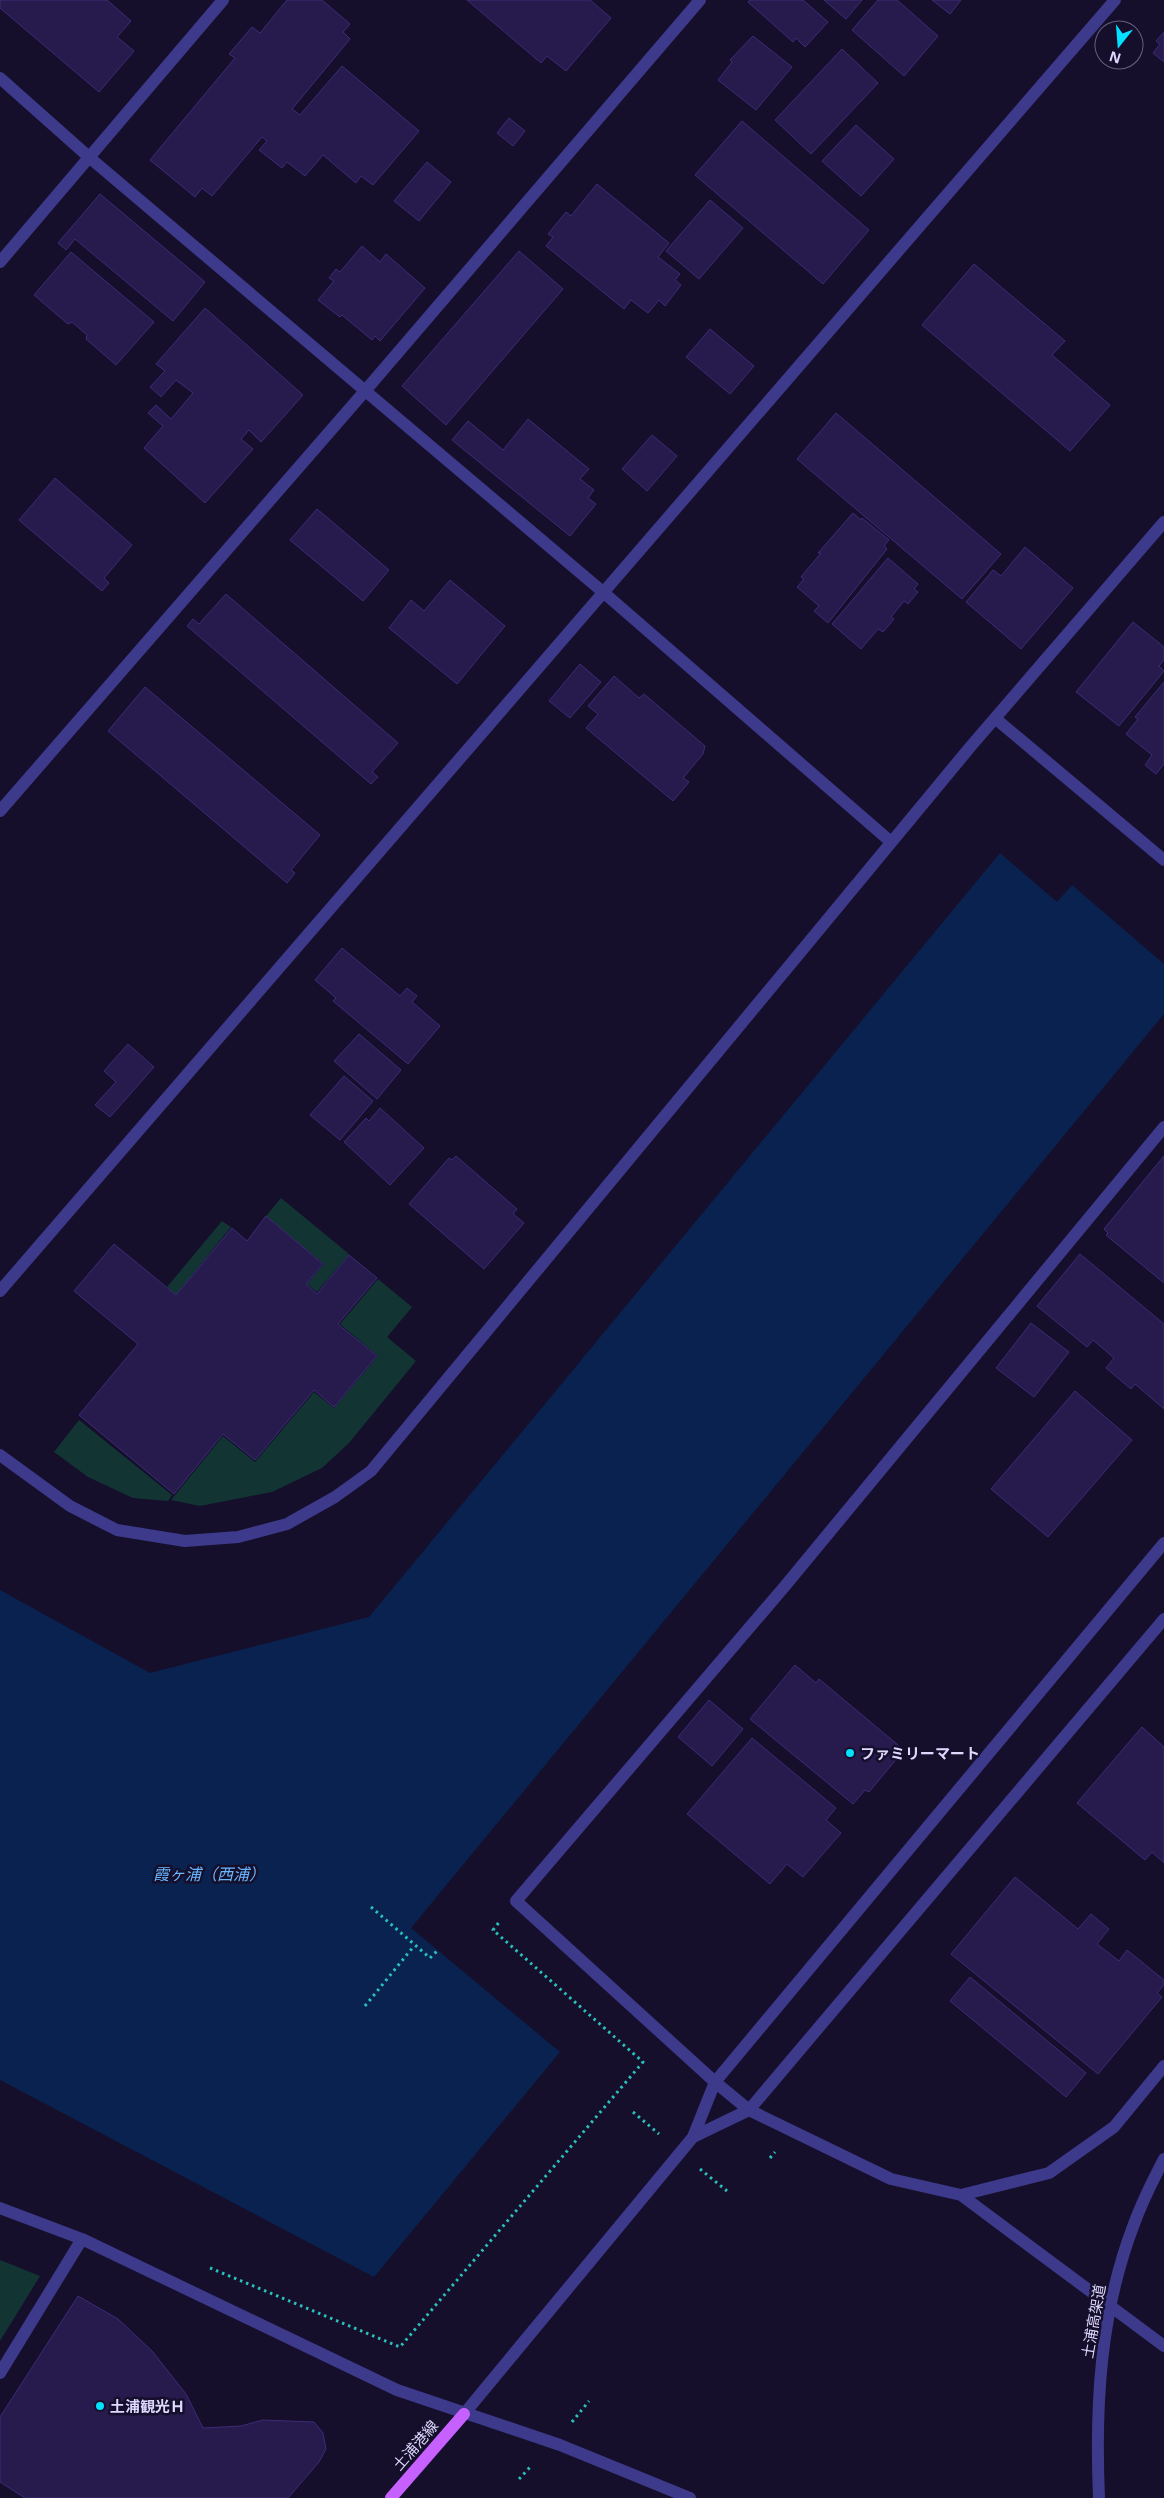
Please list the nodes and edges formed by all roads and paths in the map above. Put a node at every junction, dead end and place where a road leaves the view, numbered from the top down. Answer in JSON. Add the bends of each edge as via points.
{"nodes":[{"id":1,"x":223,"y":0,"type":"edge"},
{"id":2,"x":700,"y":0,"type":"edge"},
{"id":3,"x":1115,"y":0,"type":"edge"},
{"id":4,"x":0,"y":78,"type":"edge"},
{"id":5,"x":90,"y":158,"type":"junction"},
{"id":6,"x":0,"y":262,"type":"edge"},
{"id":7,"x":365,"y":391,"type":"junction"},
{"id":8,"x":1164,"y":522,"type":"edge"},
{"id":9,"x":603,"y":592,"type":"junction"},
{"id":10,"x":996,"y":719,"type":"junction"},
{"id":11,"x":0,"y":811,"type":"edge"},
{"id":12,"x":891,"y":842,"type":"junction"},
{"id":13,"x":1164,"y":860,"type":"edge"},
{"id":14,"x":1164,"y":1128,"type":"edge"},
{"id":15,"x":0,"y":1291,"type":"edge"},
{"id":16,"x":0,"y":1455,"type":"edge"},
{"id":17,"x":1164,"y":1543,"type":"edge"},
{"id":18,"x":1164,"y":1618,"type":"edge"},
{"id":19,"x":516,"y":1901,"type":"junction"},
{"id":20,"x":371,"y":1907,"type":"dead end"},
{"id":21,"x":414,"y":1946,"type":"junction"},
{"id":22,"x":437,"y":1951,"type":"dead end"},
{"id":23,"x":365,"y":2006,"type":"dead end"},
{"id":24,"x":1164,"y":2066,"type":"edge"},
{"id":25,"x":715,"y":2082,"type":"junction"},
{"id":26,"x":749,"y":2110,"type":"junction"},
{"id":27,"x":693,"y":2137,"type":"junction"},
{"id":28,"x":1164,"y":2158,"type":"edge"},
{"id":29,"x":961,"y":2194,"type":"junction"},
{"id":30,"x":0,"y":2208,"type":"edge"},
{"id":31,"x":82,"y":2240,"type":"junction"},
{"id":32,"x":201,"y":2264,"type":"dead end"},
{"id":33,"x":1164,"y":2346,"type":"edge"},
{"id":34,"x":0,"y":2373,"type":"edge"},
{"id":35,"x":464,"y":2414,"type":"junction"},
{"id":36,"x":391,"y":2498,"type":"edge"},
{"id":37,"x":690,"y":2498,"type":"edge"},
{"id":38,"x":1099,"y":2498,"type":"edge"}],
"edges":[{"from":1,"to":5,"type":"street"},
{"from":2,"to":7,"type":"street"},
{"from":3,"to":9,"type":"street"},
{"from":4,"to":5,"type":"street"},
{"from":5,"to":6,"type":"street"},
{"from":5,"to":7,"type":"street"},
{"from":7,"to":9,"type":"street"},
{"from":7,"to":11,"type":"street"},
{"from":8,"to":10,"type":"street"},
{"from":9,"to":12,"type":"street"},
{"from":9,"to":15,"type":"street"},
{"from":10,"to":12,"type":"street"},
{"from":10,"to":13,"type":"street"},
{"from":12,"to":16,"type":"street","via":[[371,1470],[335,1497],[287,1524],[238,1537],[185,1541],[117,1530],[70,1506]]},
{"from":14,"to":19,"type":"street","via":[[786,1586]]},
{"from":17,"to":25,"type":"street"},
{"from":18,"to":26,"type":"street"},
{"from":19,"to":25,"type":"street"},
{"from":19,"to":32,"type":"path","via":[[493,1930],[643,2062],[400,2347]]},
{"from":20,"to":21,"type":"path"},
{"from":21,"to":22,"type":"path","via":[[430,1958]]},
{"from":21,"to":23,"type":"path"},
{"from":24,"to":29,"type":"street","via":[[1114,2127],[1049,2173]]},
{"from":25,"to":26,"type":"street"},
{"from":25,"to":27,"type":"street"},
{"from":26,"to":27,"type":"street"},
{"from":26,"to":29,"type":"street","via":[[891,2179]]},
{"from":27,"to":35,"type":"street"},
{"from":28,"to":38,"type":"street","name":"土浦高架道","bridge":true,"via":[[1134,2224],[1115,2283],[1102,2350],[1096,2431]]},
{"from":29,"to":33,"type":"street"},
{"from":30,"to":31,"type":"street"},
{"from":31,"to":34,"type":"street"},
{"from":31,"to":35,"type":"street","via":[[387,2386]]},
{"from":35,"to":36,"type":"main road","name":"土浦港線"},
{"from":35,"to":37,"type":"street","via":[[560,2445]]}]}
